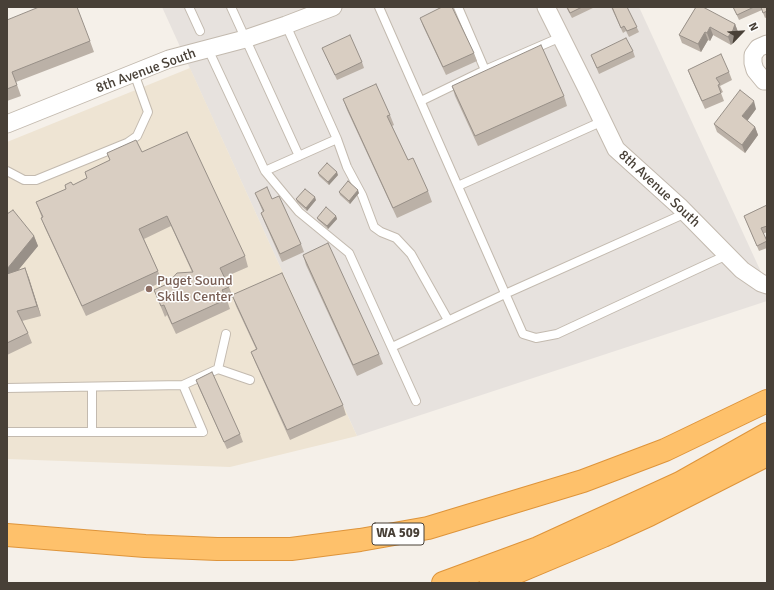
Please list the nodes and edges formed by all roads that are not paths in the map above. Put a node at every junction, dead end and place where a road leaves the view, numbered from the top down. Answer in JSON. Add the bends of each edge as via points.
{"nodes":[{"id":1,"x":189,"y":7,"type":"edge"},
{"id":2,"x":231,"y":7,"type":"edge"},
{"id":3,"x":333,"y":7,"type":"edge"},
{"id":4,"x":379,"y":7,"type":"edge"},
{"id":5,"x":458,"y":7,"type":"edge"},
{"id":6,"x":546,"y":7,"type":"edge"},
{"id":7,"x":286,"y":25,"type":"junction"},
{"id":8,"x":200,"y":31,"type":"dead end"},
{"id":9,"x":561,"y":37,"type":"junction"},
{"id":10,"x":245,"y":38,"type":"junction"},
{"id":11,"x":767,"y":44,"type":"edge"},
{"id":12,"x":208,"y":49,"type":"junction"},
{"id":13,"x":486,"y":70,"type":"junction"},
{"id":14,"x":134,"y":73,"type":"junction"},
{"id":15,"x":767,"y":81,"type":"edge"},
{"id":16,"x":421,"y":100,"type":"junction"},
{"id":17,"x":603,"y":122,"type":"junction"},
{"id":18,"x":7,"y":124,"type":"edge"},
{"id":19,"x":337,"y":139,"type":"junction"},
{"id":20,"x":299,"y":156,"type":"junction"},
{"id":21,"x":7,"y":171,"type":"edge"},
{"id":22,"x":265,"y":171,"type":"junction"},
{"id":23,"x":458,"y":186,"type":"junction"},
{"id":24,"x":686,"y":213,"type":"junction"},
{"id":25,"x":727,"y":256,"type":"junction"},
{"id":26,"x":767,"y":285,"type":"edge"},
{"id":27,"x":505,"y":294,"type":"junction"},
{"id":28,"x":448,"y":320,"type":"junction"},
{"id":29,"x":226,"y":334,"type":"dead end"},
{"id":30,"x":392,"y":347,"type":"junction"},
{"id":31,"x":218,"y":369,"type":"junction"},
{"id":32,"x":250,"y":380,"type":"dead end"},
{"id":33,"x":182,"y":385,"type":"junction"},
{"id":34,"x":92,"y":387,"type":"junction"},
{"id":35,"x":7,"y":388,"type":"edge"},
{"id":36,"x":416,"y":401,"type":"dead end"},
{"id":37,"x":767,"y":402,"type":"edge"},
{"id":38,"x":7,"y":432,"type":"edge"},
{"id":39,"x":92,"y":432,"type":"junction"},
{"id":40,"x":767,"y":434,"type":"edge"},
{"id":41,"x":767,"y":454,"type":"edge"},
{"id":42,"x":7,"y":535,"type":"edge"},
{"id":43,"x":443,"y":583,"type":"edge"},
{"id":44,"x":491,"y":583,"type":"edge"}],
"edges":[{"from":1,"to":8,"type":"lane"},
{"from":2,"to":10,"type":"lane"},
{"from":3,"to":7,"type":"street","name":"8th Avenue South"},
{"from":4,"to":16,"type":"lane"},
{"from":5,"to":13,"type":"lane"},
{"from":6,"to":9,"type":"street","name":"8th Avenue South"},
{"from":7,"to":10,"type":"street","name":"8th Avenue South"},
{"from":7,"to":19,"type":"lane"},
{"from":9,"to":13,"type":"lane"},
{"from":9,"to":17,"type":"street","name":"8th Avenue South"},
{"from":10,"to":12,"type":"street","name":"8th Avenue South"},
{"from":10,"to":20,"type":"lane"},
{"from":11,"to":15,"type":"street","via":[[753,54],[753,63],[764,81]]},
{"from":12,"to":14,"type":"street","name":"8th Avenue South","via":[[169,59]]},
{"from":12,"to":22,"type":"lane"},
{"from":13,"to":16,"type":"lane"},
{"from":14,"to":18,"type":"street","name":"8th Avenue South"},
{"from":14,"to":21,"type":"lane","via":[[148,112],[137,136],[127,143],[36,180],[24,180]]},
{"from":16,"to":23,"type":"lane"},
{"from":17,"to":23,"type":"lane"},
{"from":17,"to":24,"type":"street","name":"8th Avenue South","via":[[616,149]]},
{"from":19,"to":20,"type":"lane"},
{"from":19,"to":28,"type":"lane","via":[[374,227],[396,238],[411,254]]},
{"from":20,"to":22,"type":"lane"},
{"from":22,"to":30,"type":"lane","via":[[299,212],[349,253]]},
{"from":23,"to":27,"type":"lane"},
{"from":24,"to":25,"type":"street","name":"8th Avenue South"},
{"from":24,"to":27,"type":"lane"},
{"from":25,"to":26,"type":"street","name":"8th Avenue South","via":[[742,270]]},
{"from":25,"to":27,"type":"lane","via":[[557,334],[536,338],[523,334]]},
{"from":27,"to":28,"type":"lane"},
{"from":28,"to":30,"type":"lane"},
{"from":29,"to":31,"type":"lane"},
{"from":30,"to":36,"type":"lane"},
{"from":31,"to":32,"type":"lane"},
{"from":31,"to":33,"type":"lane"},
{"from":33,"to":34,"type":"lane"},
{"from":33,"to":39,"type":"lane","via":[[203,432]]},
{"from":34,"to":35,"type":"lane"},
{"from":34,"to":39,"type":"lane"},
{"from":37,"to":42,"type":"highway","number":"WA 509","via":[[665,450],[583,481],[428,528],[360,540],[291,549],[217,549]]},
{"from":38,"to":39,"type":"lane"},
{"from":40,"to":43,"type":"highway","via":[[680,483],[538,548]]},
{"from":41,"to":44,"type":"highway","via":[[596,540]]}]}
